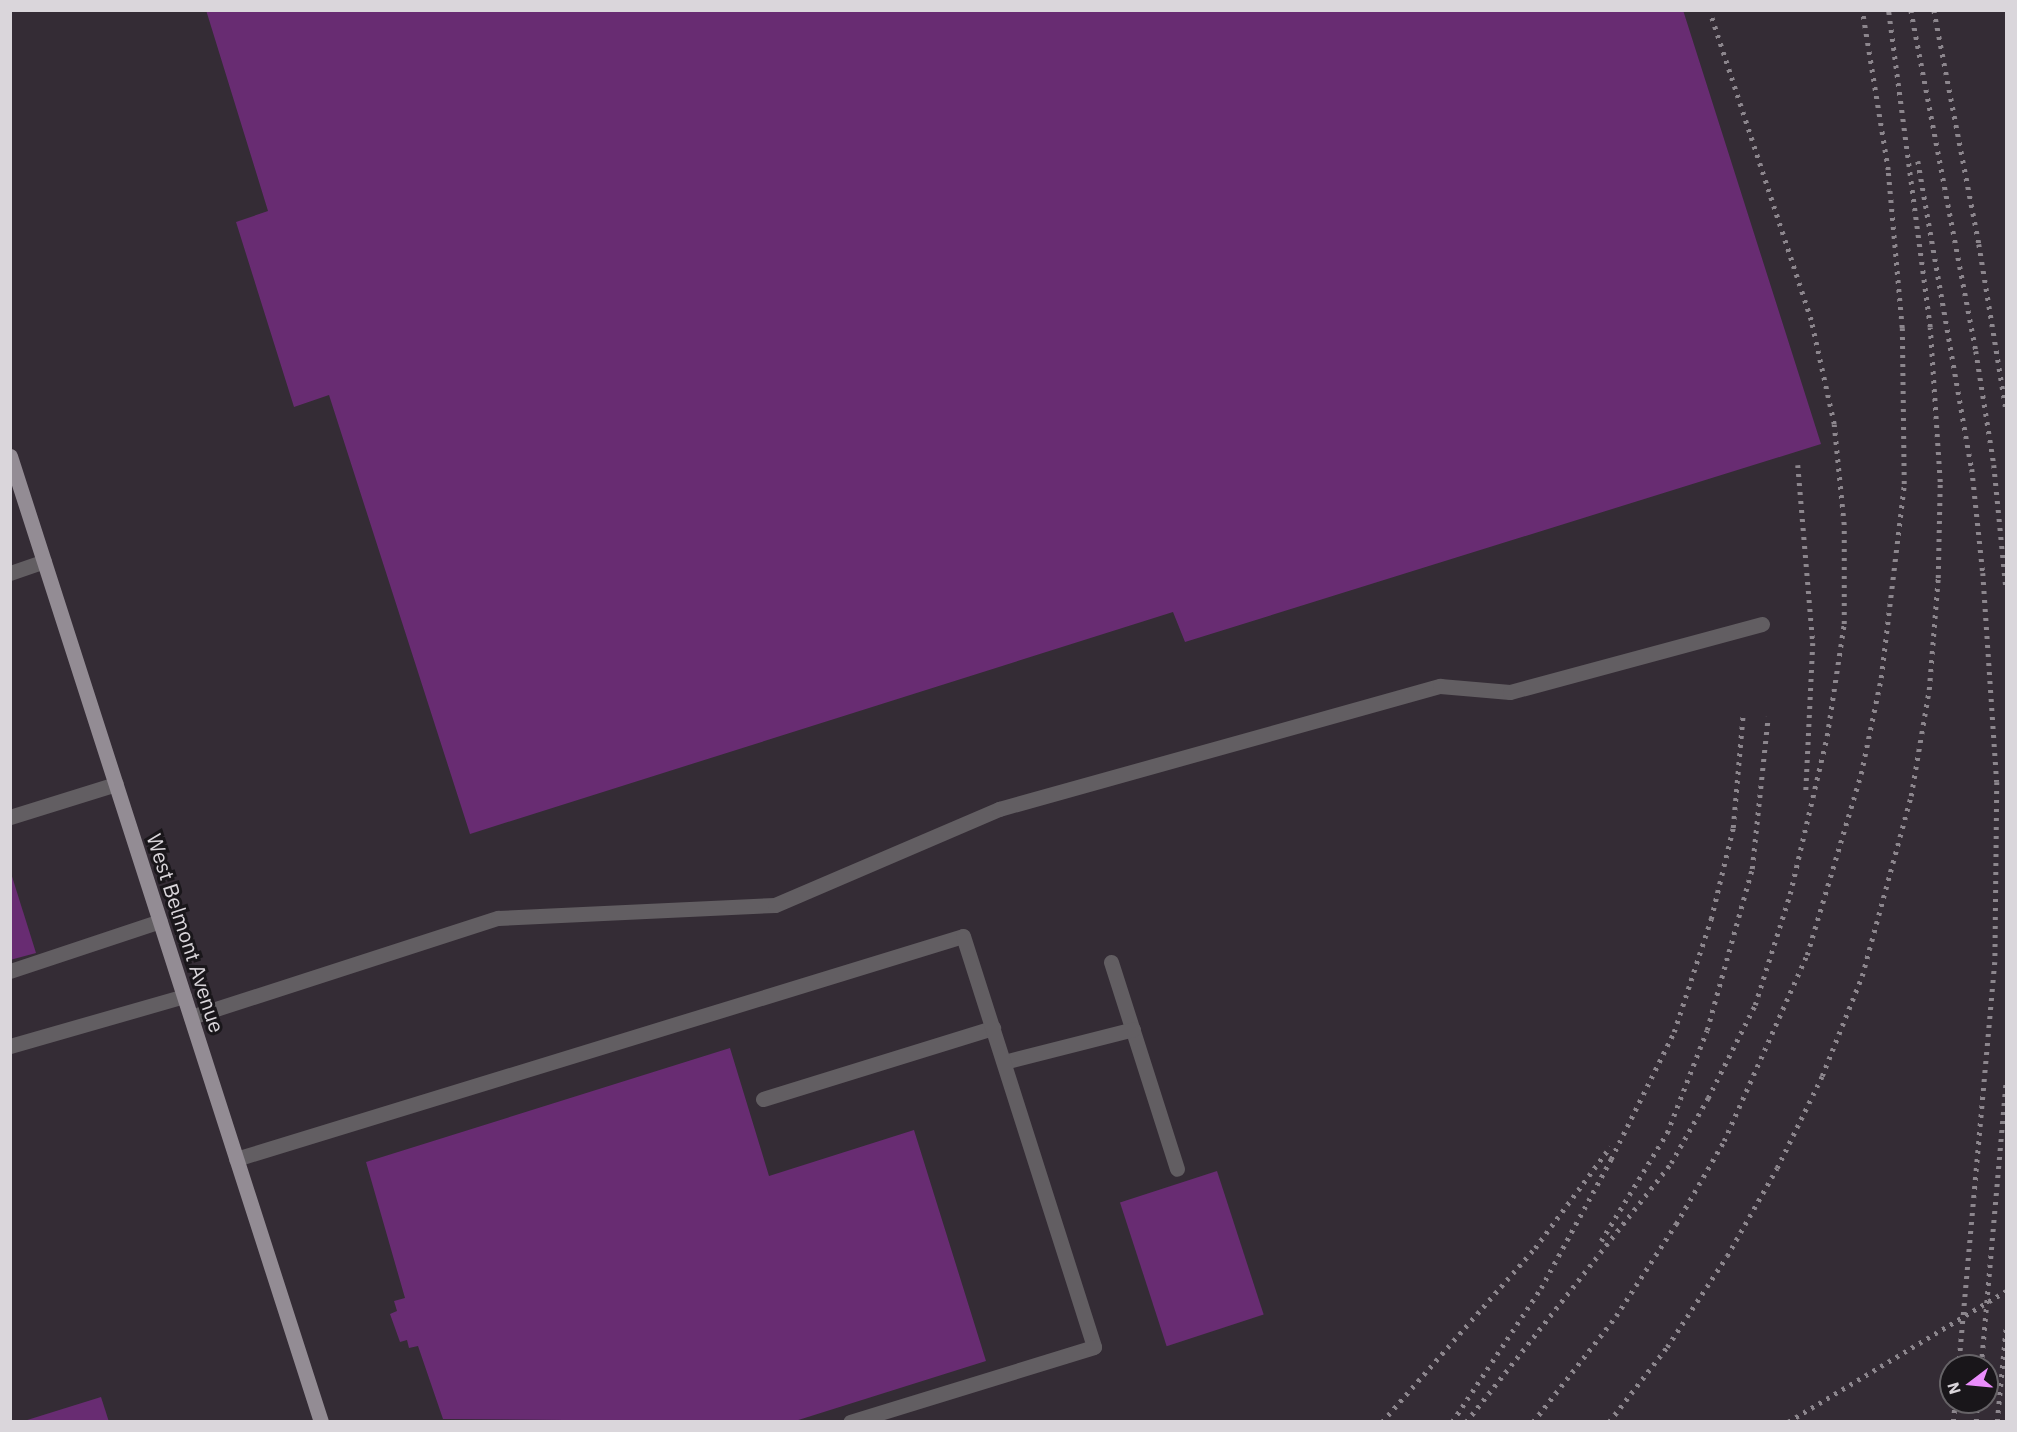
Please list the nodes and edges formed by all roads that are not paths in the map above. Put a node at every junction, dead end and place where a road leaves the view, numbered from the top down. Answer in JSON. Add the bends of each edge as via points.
{"nodes":[{"id":1,"x":10,"y":456,"type":"edge"},
{"id":2,"x":44,"y":561,"type":"junction"},
{"id":3,"x":10,"y":573,"type":"edge"},
{"id":4,"x":1762,"y":624,"type":"dead end"},
{"id":5,"x":116,"y":784,"type":"junction"},
{"id":6,"x":10,"y":817,"type":"edge"},
{"id":7,"x":160,"y":921,"type":"junction"},
{"id":8,"x":1111,"y":962,"type":"dead end"},
{"id":9,"x":10,"y":971,"type":"edge"},
{"id":10,"x":184,"y":996,"type":"junction"},
{"id":11,"x":191,"y":1017,"type":"junction"},
{"id":12,"x":993,"y":1028,"type":"junction"},
{"id":13,"x":1133,"y":1029,"type":"junction"},
{"id":14,"x":10,"y":1047,"type":"edge"},
{"id":15,"x":1004,"y":1062,"type":"junction"},
{"id":16,"x":763,"y":1099,"type":"dead end"},
{"id":17,"x":236,"y":1159,"type":"junction"},
{"id":18,"x":1177,"y":1168,"type":"dead end"},
{"id":19,"x":321,"y":1422,"type":"edge"},
{"id":20,"x":850,"y":1422,"type":"edge"}],
"edges":[{"from":1,"to":2,"type":"main road","name":"West Belmont Avenue"},
{"from":2,"to":3,"type":"lane"},
{"from":2,"to":5,"type":"main road","name":"West Belmont Avenue"},
{"from":4,"to":11,"type":"lane","via":[[1510,692],[1440,686],[1011,806],[775,905],[498,918]]},
{"from":5,"to":6,"type":"lane"},
{"from":5,"to":7,"type":"main road","name":"West Belmont Avenue"},
{"from":7,"to":9,"type":"lane"},
{"from":7,"to":10,"type":"main road","name":"West Belmont Avenue"},
{"from":8,"to":13,"type":"lane"},
{"from":10,"to":11,"type":"main road","name":"West Belmont Avenue"},
{"from":10,"to":14,"type":"lane"},
{"from":11,"to":17,"type":"main road","name":"West Belmont Avenue"},
{"from":12,"to":15,"type":"lane"},
{"from":12,"to":16,"type":"lane"},
{"from":12,"to":17,"type":"lane","via":[[963,936]]},
{"from":13,"to":15,"type":"lane"},
{"from":13,"to":18,"type":"lane"},
{"from":15,"to":20,"type":"lane","via":[[1094,1347]]},
{"from":17,"to":19,"type":"main road","name":"West Belmont Avenue"}]}
